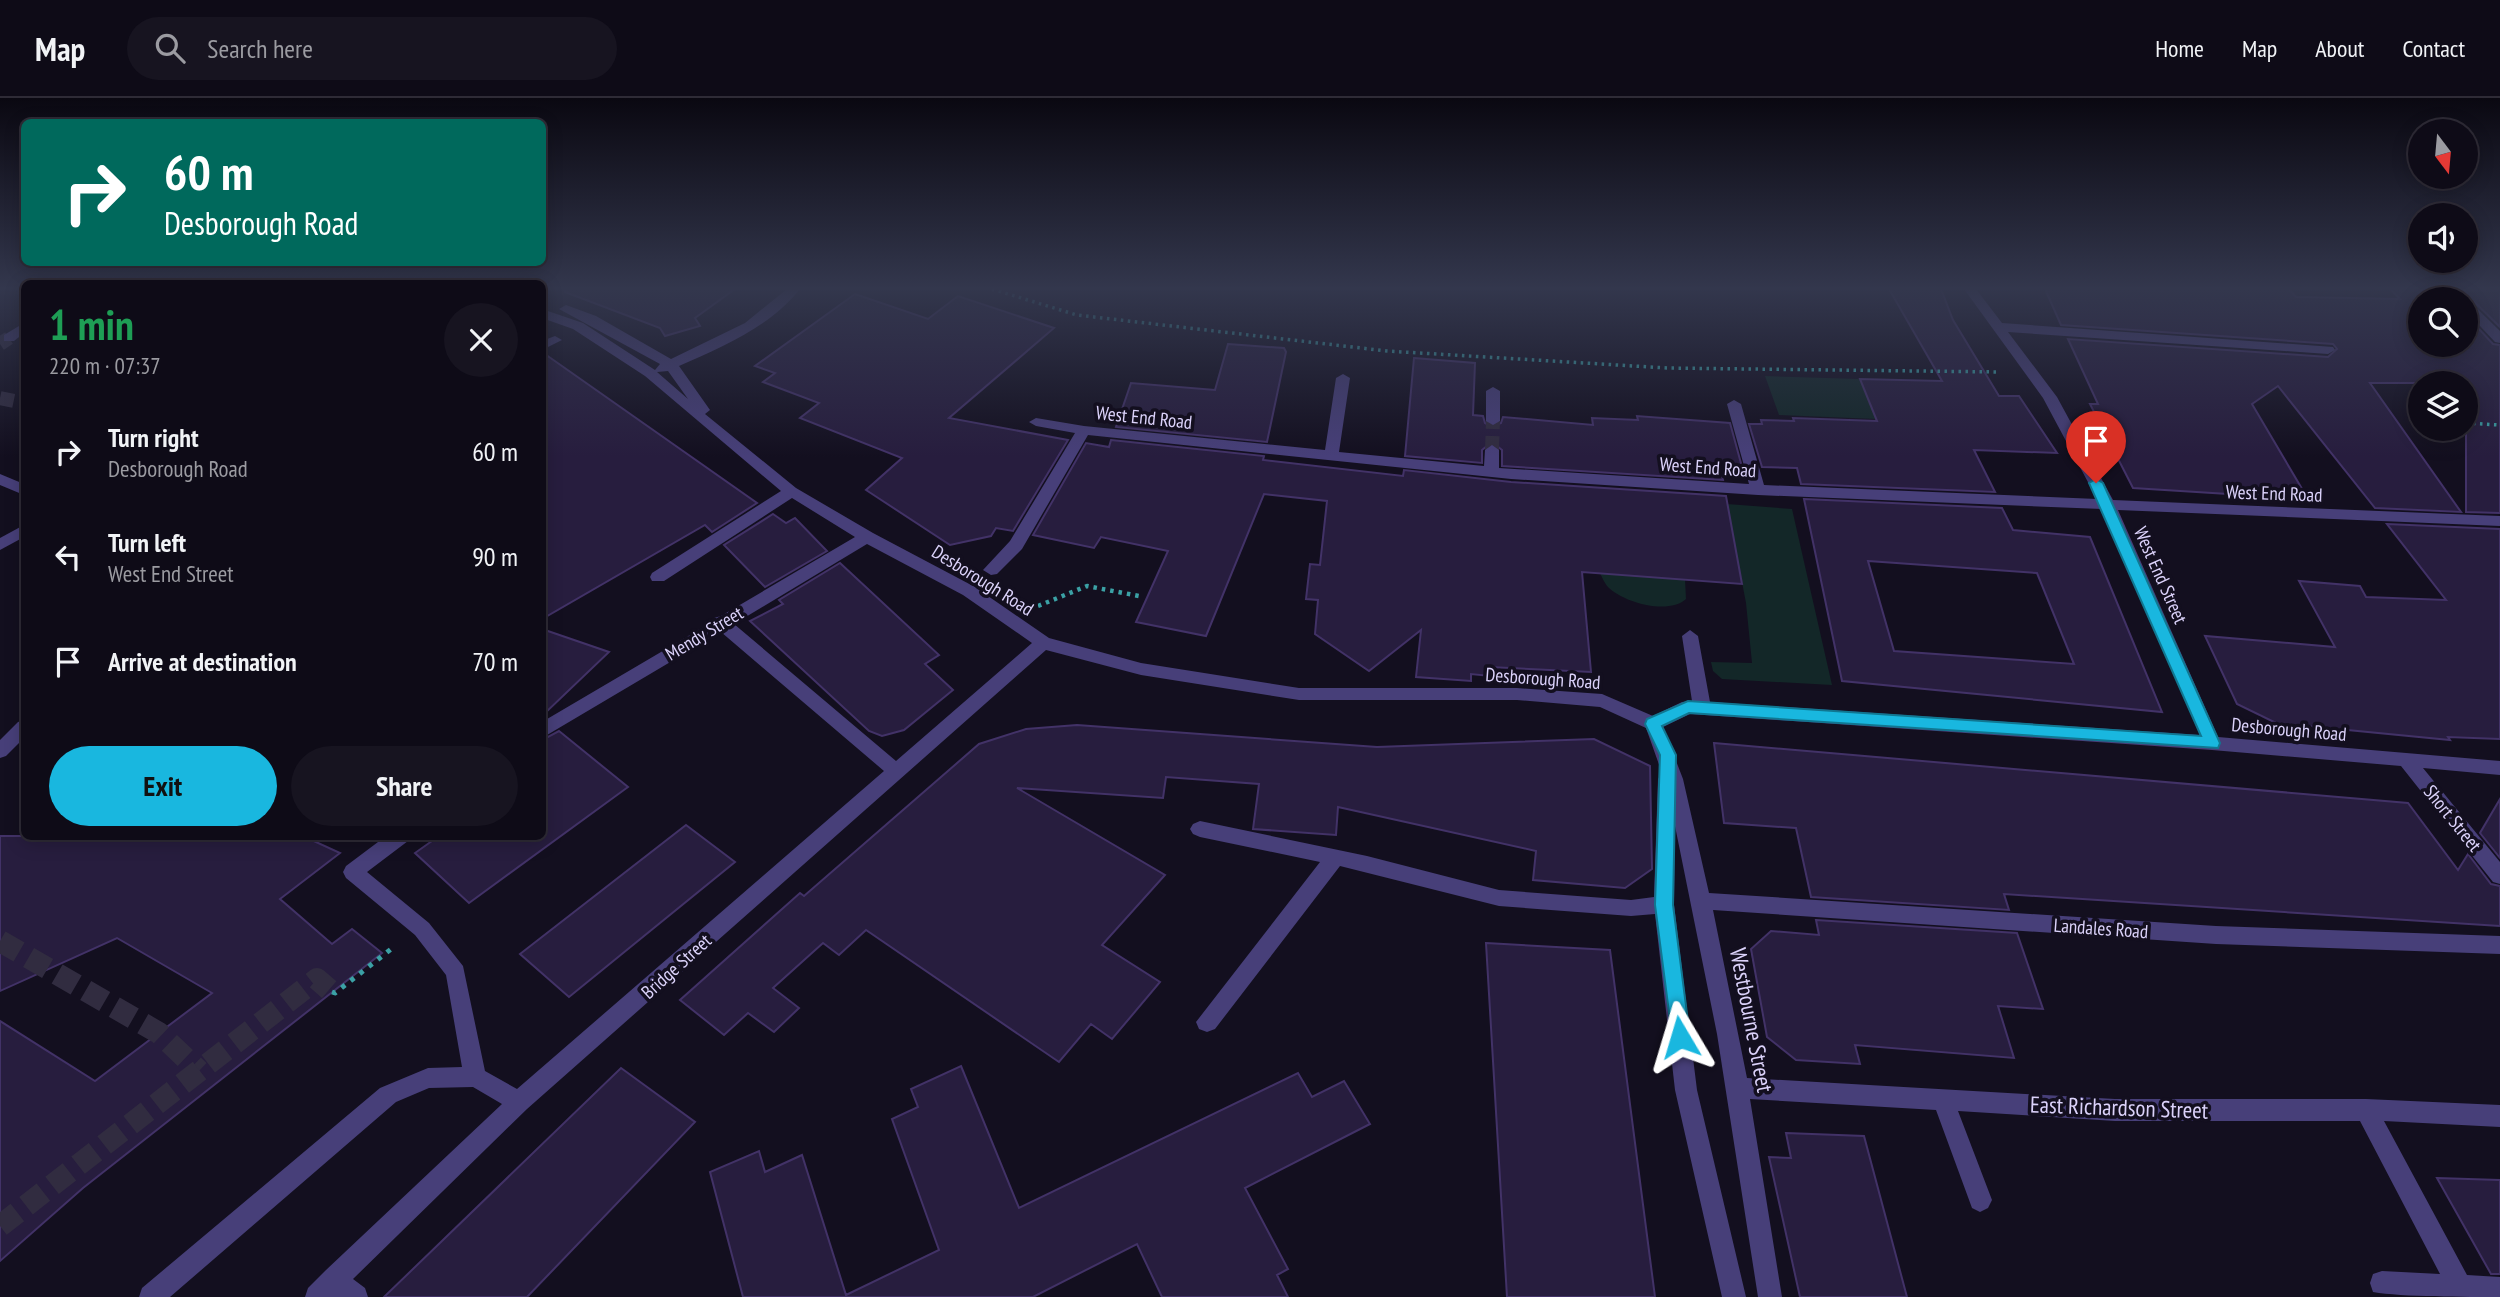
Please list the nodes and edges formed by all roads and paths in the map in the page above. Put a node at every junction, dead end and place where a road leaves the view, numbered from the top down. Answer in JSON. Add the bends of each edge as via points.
{"nodes":[{"id":1,"x":607,"y":345,"type":"edge"},
{"id":2,"x":637,"y":345,"type":"edge"},
{"id":3,"x":711,"y":345,"type":"edge"},
{"id":4,"x":1333,"y":345,"type":"edge"},
{"id":5,"x":2011,"y":345,"type":"edge"},
{"id":6,"x":2255,"y":345,"type":"edge"},
{"id":7,"x":2328,"y":350,"type":"dead end"},
{"id":8,"x":670,"y":364,"type":"junction"},
{"id":9,"x":650,"y":373,"type":"junction"},
{"id":10,"x":2033,"y":373,"type":"junction"},
{"id":11,"x":1343,"y":379,"type":"dead end"},
{"id":12,"x":1493,"y":391,"type":"dead end"},
{"id":13,"x":1734,"y":404,"type":"dead end"},
{"id":14,"x":1493,"y":421,"type":"tunnel mouth"},
{"id":15,"x":1036,"y":422,"type":"dead end"},
{"id":16,"x":2478,"y":424,"type":"edge"},
{"id":17,"x":2500,"y":425,"type":"edge"},
{"id":18,"x":1084,"y":430,"type":"junction"},
{"id":19,"x":723,"y":437,"type":"junction"},
{"id":20,"x":1492,"y":450,"type":"tunnel mouth"},
{"id":21,"x":1331,"y":456,"type":"junction"},
{"id":22,"x":1491,"y":472,"type":"junction"},
{"id":23,"x":0,"y":479,"type":"edge"},
{"id":24,"x":21,"y":489,"type":"edge"},
{"id":25,"x":1758,"y":489,"type":"junction"},
{"id":26,"x":791,"y":491,"type":"junction"},
{"id":27,"x":2108,"y":505,"type":"junction"},
{"id":28,"x":2500,"y":521,"type":"edge"},
{"id":29,"x":21,"y":532,"type":"edge"},
{"id":30,"x":867,"y":537,"type":"junction"},
{"id":31,"x":0,"y":545,"type":"edge"},
{"id":32,"x":991,"y":570,"type":"dead end"},
{"id":33,"x":658,"y":577,"type":"dead end"},
{"id":34,"x":1139,"y":596,"type":"dead end"},
{"id":35,"x":1008,"y":618,"type":"junction"},
{"id":36,"x":720,"y":622,"type":"junction"},
{"id":37,"x":1689,"y":636,"type":"dead end"},
{"id":38,"x":1043,"y":643,"type":"junction"},
{"id":39,"x":1702,"y":709,"type":"junction"},
{"id":40,"x":1653,"y":724,"type":"junction"},
{"id":41,"x":546,"y":729,"type":"edge"},
{"id":42,"x":21,"y":730,"type":"edge"},
{"id":43,"x":2212,"y":743,"type":"junction"},
{"id":44,"x":0,"y":751,"type":"edge"},
{"id":45,"x":1668,"y":755,"type":"junction"},
{"id":46,"x":2406,"y":760,"type":"junction"},
{"id":47,"x":2500,"y":768,"type":"edge"},
{"id":48,"x":896,"y":771,"type":"junction"},
{"id":49,"x":1200,"y":829,"type":"dead end"},
{"id":50,"x":396,"y":840,"type":"edge"},
{"id":51,"x":1335,"y":858,"type":"junction"},
{"id":52,"x":2500,"y":876,"type":"edge"},
{"id":53,"x":1702,"y":901,"type":"junction"},
{"id":54,"x":1664,"y":905,"type":"junction"},
{"id":55,"x":418,"y":927,"type":"junction"},
{"id":56,"x":2500,"y":945,"type":"edge"},
{"id":57,"x":332,"y":992,"type":"tunnel mouth"},
{"id":58,"x":1208,"y":1022,"type":"dead end"},
{"id":59,"x":475,"y":1077,"type":"junction"},
{"id":60,"x":1739,"y":1088,"type":"junction"},
{"id":61,"x":1943,"y":1100,"type":"junction"},
{"id":62,"x":519,"y":1102,"type":"junction"},
{"id":63,"x":2366,"y":1110,"type":"junction"},
{"id":64,"x":2500,"y":1115,"type":"edge"},
{"id":65,"x":1980,"y":1199,"type":"dead end"},
{"id":66,"x":335,"y":1279,"type":"junction"},
{"id":67,"x":2382,"y":1283,"type":"dead end"},
{"id":68,"x":2460,"y":1287,"type":"junction"},
{"id":69,"x":2500,"y":1289,"type":"edge"},
{"id":70,"x":151,"y":1297,"type":"edge"},
{"id":71,"x":317,"y":1297,"type":"edge"},
{"id":72,"x":356,"y":1297,"type":"edge"},
{"id":73,"x":1734,"y":1297,"type":"edge"},
{"id":74,"x":1770,"y":1297,"type":"edge"}],
"edges":[{"from":1,"to":9,"type":"street"},
{"from":2,"to":8,"type":"street"},
{"from":3,"to":8,"type":"street"},
{"from":4,"to":10,"type":"path","via":[[1667,368]]},
{"from":5,"to":10,"type":"street","name":"West End Street"},
{"from":6,"to":7,"type":"street"},
{"from":8,"to":9,"type":"street"},
{"from":8,"to":19,"type":"street"},
{"from":9,"to":19,"type":"street"},
{"from":10,"to":27,"type":"street","name":"West End Street"},
{"from":11,"to":21,"type":"street"},
{"from":12,"to":14,"type":"street"},
{"from":13,"to":25,"type":"street"},
{"from":15,"to":18,"type":"street"},
{"from":16,"to":17,"type":"path"},
{"from":18,"to":21,"type":"street","name":"West End Road"},
{"from":18,"to":32,"type":"street","name":"West End Road","via":[[1016,545]]},
{"from":19,"to":26,"type":"street","name":"Desborough Road"},
{"from":20,"to":22,"type":"street"},
{"from":21,"to":22,"type":"street","name":"West End Road"},
{"from":22,"to":25,"type":"street","name":"West End Road"},
{"from":23,"to":24,"type":"street"},
{"from":25,"to":27,"type":"street","name":"West End Road"},
{"from":26,"to":30,"type":"street","name":"Desborough Road"},
{"from":26,"to":33,"type":"street"},
{"from":27,"to":28,"type":"street","name":"West End Road"},
{"from":27,"to":43,"type":"street","name":"West End Street"},
{"from":29,"to":31,"type":"street"},
{"from":30,"to":35,"type":"street","name":"Desborough Road","via":[[969,591]]},
{"from":30,"to":36,"type":"street","name":"Mendy Street"},
{"from":34,"to":35,"type":"path","via":[[1087,586]]},
{"from":35,"to":38,"type":"street","name":"Desborough Road"},
{"from":36,"to":41,"type":"street","name":"Mendy Street"},
{"from":36,"to":48,"type":"street"},
{"from":37,"to":39,"type":"street"},
{"from":38,"to":40,"type":"street","name":"Desborough Road","via":[[1141,669],[1299,694],[1517,694],[1602,701]]},
{"from":38,"to":48,"type":"street","name":"Bridge Street"},
{"from":39,"to":40,"type":"street","name":"Desborough Road","via":[[1688,707]]},
{"from":39,"to":43,"type":"street","name":"Desborough Road"},
{"from":40,"to":45,"type":"street","name":"Westbourne Street"},
{"from":42,"to":44,"type":"street"},
{"from":43,"to":46,"type":"street","name":"Desborough Road"},
{"from":45,"to":53,"type":"street","name":"Westbourne Street"},
{"from":45,"to":54,"type":"street","name":"Westbourne Street"},
{"from":46,"to":47,"type":"street","name":"Desborough Road"},
{"from":46,"to":52,"type":"street","name":"Short Street"},
{"from":48,"to":62,"type":"street","name":"Bridge Street"},
{"from":49,"to":51,"type":"street"},
{"from":50,"to":55,"type":"street","via":[[353,872]]},
{"from":51,"to":54,"type":"street","via":[[1499,898],[1632,908]]},
{"from":51,"to":58,"type":"street"},
{"from":53,"to":56,"type":"street","name":"Landales Road","via":[[2216,935]]},
{"from":53,"to":60,"type":"street","name":"Westbourne Street"},
{"from":54,"to":73,"type":"street","name":"Westbourne Street","via":[[1686,1090]]},
{"from":55,"to":57,"type":"path"},
{"from":55,"to":59,"type":"street","via":[[456,972]]},
{"from":59,"to":62,"type":"street"},
{"from":59,"to":70,"type":"street","via":[[428,1079],[388,1095]]},
{"from":60,"to":61,"type":"street","name":"East Richardson Street"},
{"from":60,"to":74,"type":"street","name":"Westbourne Street"},
{"from":61,"to":63,"type":"street","name":"East Richardson Street","via":[[2115,1110]]},
{"from":61,"to":65,"type":"street"},
{"from":62,"to":66,"type":"street","name":"Bridge Street"},
{"from":63,"to":64,"type":"street","name":"East Richardson Street"},
{"from":63,"to":68,"type":"street"},
{"from":66,"to":71,"type":"street","name":"Bridge Street"},
{"from":66,"to":72,"type":"street"},
{"from":67,"to":68,"type":"street"},
{"from":68,"to":69,"type":"street"}]}
